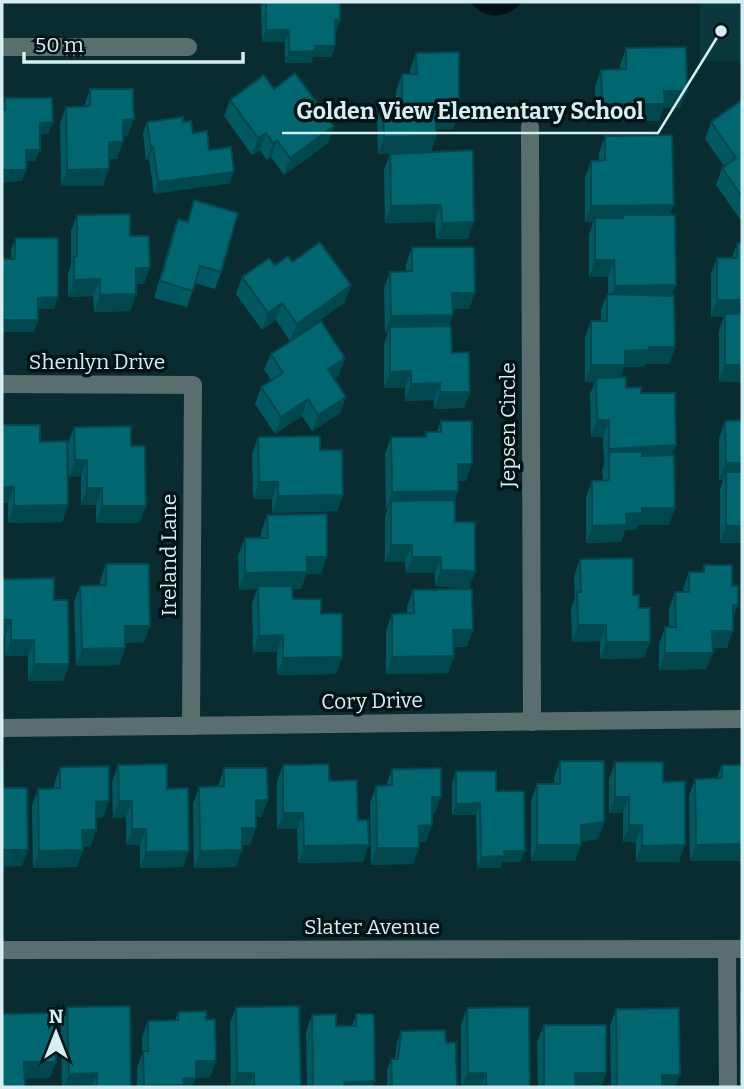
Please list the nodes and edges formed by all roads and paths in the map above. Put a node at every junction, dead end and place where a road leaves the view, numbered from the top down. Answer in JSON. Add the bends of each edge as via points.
{"nodes":[{"id":1,"x":2,"y":47,"type":"edge"},
{"id":2,"x":188,"y":47,"type":"dead end"},
{"id":3,"x":530,"y":127,"type":"dead end"},
{"id":4,"x":2,"y":384,"type":"edge"},
{"id":5,"x":192,"y":385,"type":"joint"},
{"id":6,"x":742,"y":719,"type":"edge"},
{"id":7,"x":532,"y":722,"type":"junction"},
{"id":8,"x":191,"y":726,"type":"junction"},
{"id":9,"x":2,"y":728,"type":"edge"},
{"id":10,"x":734,"y":949,"type":"edge"},
{"id":11,"x":2,"y":950,"type":"edge"},
{"id":12,"x":728,"y":1087,"type":"edge"}],
"edges":[{"from":1,"to":2,"type":"street"},
{"from":3,"to":7,"type":"street","name":"Jepsen Circle"},
{"from":4,"to":5,"type":"street","name":"Shenlyn Drive"},
{"from":5,"to":8,"type":"street","name":"Ireland Lane"},
{"from":6,"to":7,"type":"street","name":"Cory Drive"},
{"from":7,"to":8,"type":"street","name":"Cory Drive"},
{"from":8,"to":9,"type":"street","name":"Cory Drive"},
{"from":10,"to":11,"type":"street","name":"Slater Avenue"},
{"from":10,"to":12,"type":"street"}]}
